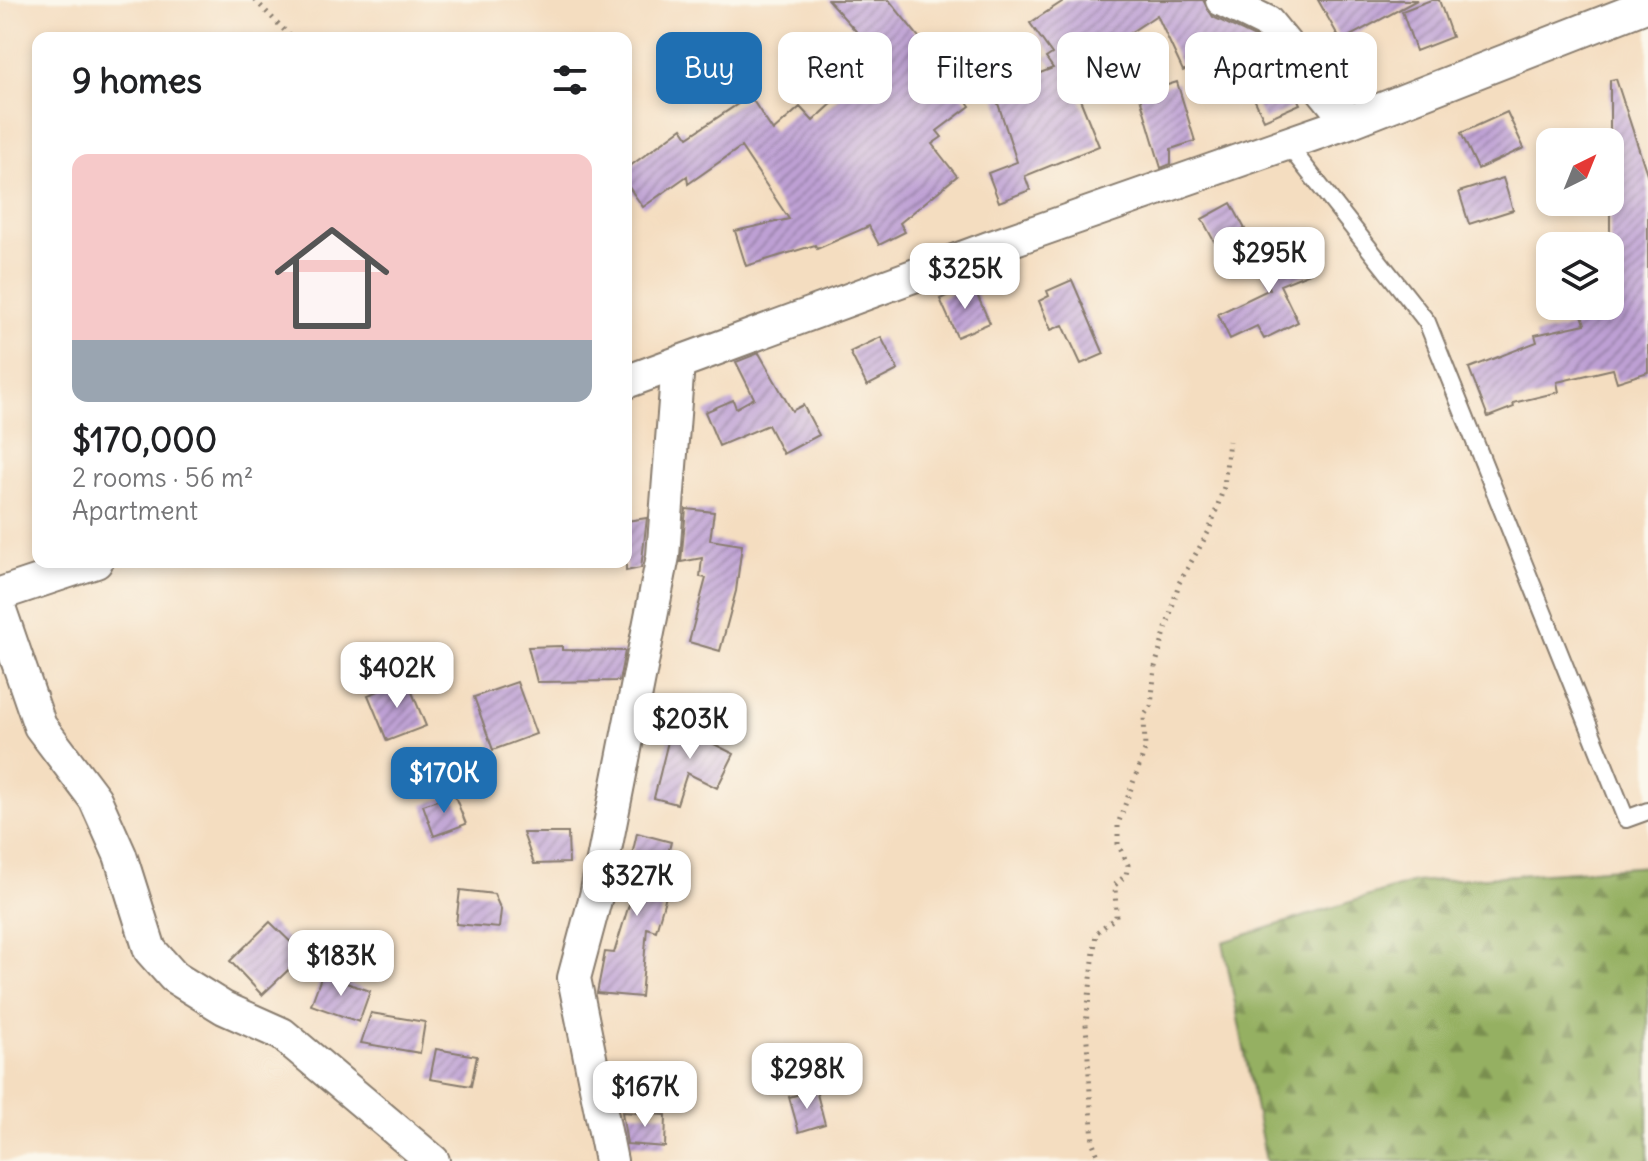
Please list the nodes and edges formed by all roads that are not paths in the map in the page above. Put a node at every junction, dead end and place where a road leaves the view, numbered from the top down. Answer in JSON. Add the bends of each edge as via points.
{"nodes":[{"id":1,"x":1222,"y":0,"type":"edge"},
{"id":2,"x":1648,"y":5,"type":"edge"},
{"id":3,"x":1349,"y":122,"type":"junction"},
{"id":4,"x":1287,"y":144,"type":"junction"},
{"id":5,"x":678,"y":363,"type":"junction"},
{"id":6,"x":632,"y":380,"type":"edge"},
{"id":7,"x":78,"y":568,"type":"edge"},
{"id":8,"x":0,"y":594,"type":"edge"},
{"id":9,"x":0,"y":610,"type":"edge"},
{"id":10,"x":1648,"y":811,"type":"edge"},
{"id":11,"x":433,"y":1161,"type":"edge"},
{"id":12,"x":611,"y":1161,"type":"edge"}],
"edges":[{"from":1,"to":3,"type":"street","via":[[1267,22]]},
{"from":2,"to":3,"type":"street"},
{"from":3,"to":4,"type":"street"},
{"from":4,"to":5,"type":"street"},
{"from":4,"to":10,"type":"lane","via":[[1427,322],[1626,819]]},
{"from":5,"to":6,"type":"street"},
{"from":5,"to":12,"type":"street","via":[[663,556],[596,896],[574,978]]},
{"from":7,"to":8,"type":"street"},
{"from":9,"to":11,"type":"street","via":[[40,726],[95,799],[150,950],[174,977],[224,1008],[282,1034]]}]}
